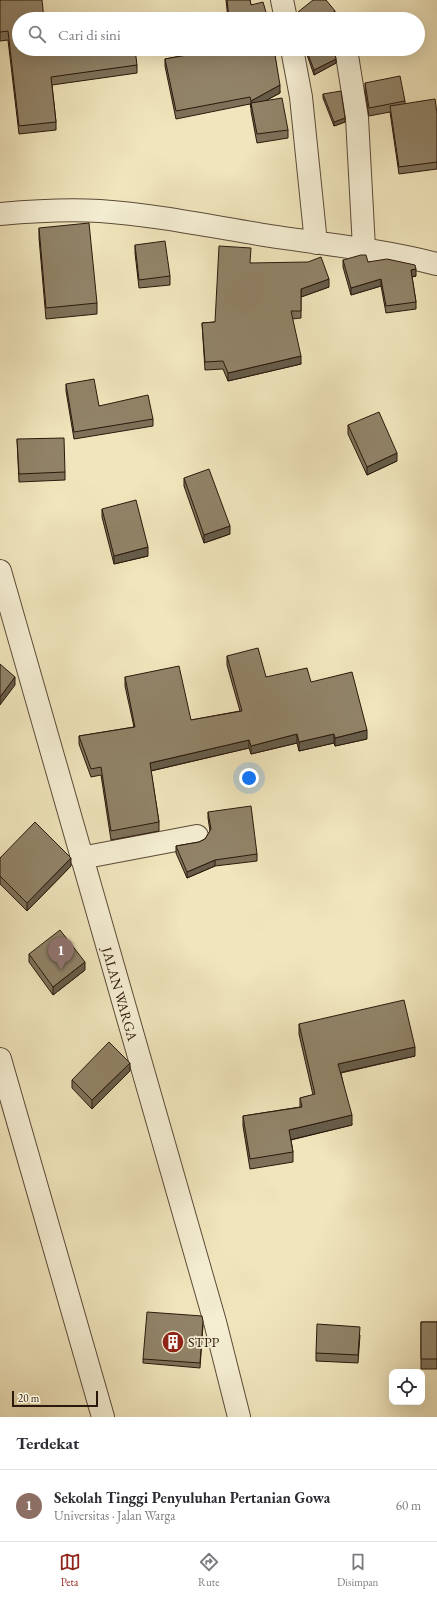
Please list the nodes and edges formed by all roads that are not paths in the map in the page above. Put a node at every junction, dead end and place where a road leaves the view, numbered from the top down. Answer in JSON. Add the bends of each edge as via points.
{"nodes":[{"id":1,"x":282,"y":0,"type":"edge"},
{"id":2,"x":285,"y":12,"type":"edge"},
{"id":3,"x":293,"y":56,"type":"edge"},
{"id":4,"x":347,"y":56,"type":"edge"},
{"id":5,"x":0,"y":214,"type":"edge"},
{"id":6,"x":316,"y":243,"type":"junction"},
{"id":7,"x":364,"y":248,"type":"junction"},
{"id":8,"x":437,"y":264,"type":"edge"},
{"id":9,"x":0,"y":571,"type":"edge"},
{"id":10,"x":197,"y":836,"type":"dead end"},
{"id":11,"x":81,"y":858,"type":"junction"},
{"id":12,"x":0,"y":1059,"type":"edge"},
{"id":13,"x":103,"y":1417,"type":"edge"},
{"id":14,"x":239,"y":1417,"type":"edge"}],
"edges":[{"from":1,"to":2,"type":"street"},
{"from":3,"to":6,"type":"street","via":[[301,97]]},
{"from":4,"to":7,"type":"street","via":[[357,118]]},
{"from":5,"to":6,"type":"street","via":[[44,210],[99,211]]},
{"from":6,"to":7,"type":"street"},
{"from":7,"to":8,"type":"street"},
{"from":9,"to":11,"type":"street","name":"JALAN WARGA"},
{"from":10,"to":11,"type":"street"},
{"from":11,"to":14,"type":"street","name":"JALAN WARGA","via":[[213,1314]]},
{"from":12,"to":13,"type":"street"}]}
